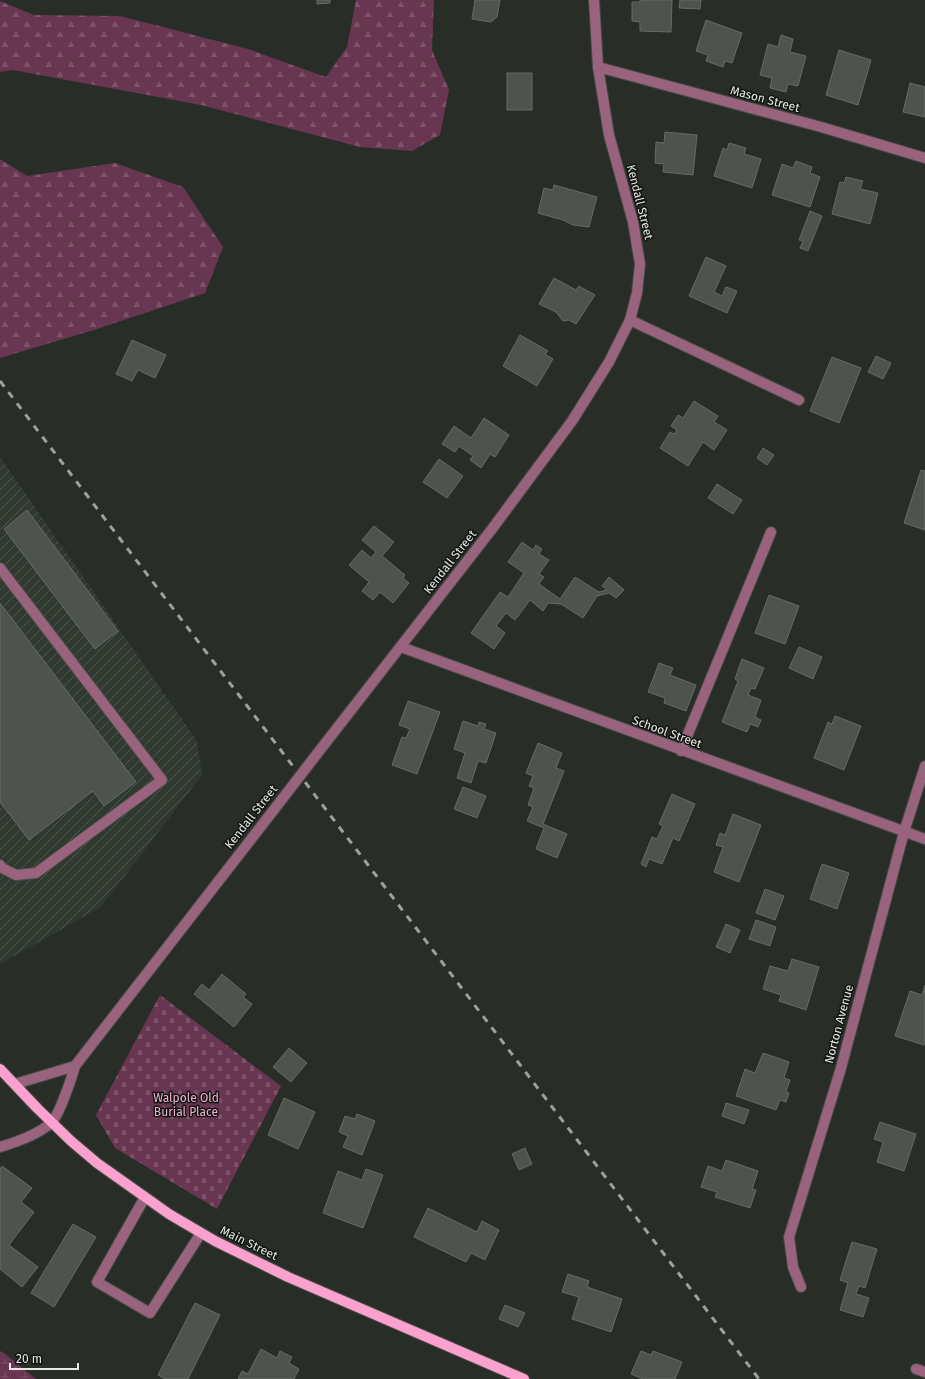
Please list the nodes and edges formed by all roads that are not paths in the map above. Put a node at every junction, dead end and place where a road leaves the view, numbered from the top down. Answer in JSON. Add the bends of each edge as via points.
{"nodes":[{"id":1,"x":594,"y":0,"type":"edge"},
{"id":2,"x":598,"y":66,"type":"junction"},
{"id":3,"x":925,"y":158,"type":"edge"},
{"id":4,"x":630,"y":320,"type":"junction"},
{"id":5,"x":799,"y":400,"type":"dead end"},
{"id":6,"x":771,"y":532,"type":"dead end"},
{"id":7,"x":0,"y":568,"type":"edge"},
{"id":8,"x":401,"y":648,"type":"junction"},
{"id":9,"x":681,"y":750,"type":"junction"},
{"id":10,"x":925,"y":766,"type":"edge"},
{"id":11,"x":904,"y":832,"type":"junction"},
{"id":12,"x":925,"y":840,"type":"edge"},
{"id":13,"x":0,"y":865,"type":"edge"},
{"id":14,"x":75,"y":1066,"type":"junction"},
{"id":15,"x":0,"y":1069,"type":"edge"},
{"id":16,"x":15,"y":1084,"type":"junction"},
{"id":17,"x":52,"y":1122,"type":"junction"},
{"id":18,"x":0,"y":1147,"type":"edge"},
{"id":19,"x":145,"y":1197,"type":"junction"},
{"id":20,"x":201,"y":1233,"type":"junction"},
{"id":21,"x":801,"y":1288,"type":"dead end"},
{"id":22,"x":524,"y":1379,"type":"edge"}],
"edges":[{"from":1,"to":2,"type":"street","name":"Kendall Street"},
{"from":2,"to":3,"type":"street","name":"Mason Street"},
{"from":2,"to":4,"type":"street","name":"Kendall Street","via":[[609,135],[633,222],[640,264],[637,293]]},
{"from":4,"to":5,"type":"street"},
{"from":4,"to":8,"type":"street","name":"Kendall Street","via":[[609,362],[572,421]]},
{"from":6,"to":9,"type":"street"},
{"from":7,"to":13,"type":"street","via":[[162,780],[36,873],[16,876]]},
{"from":8,"to":9,"type":"street","name":"School Street"},
{"from":8,"to":14,"type":"street","name":"Kendall Street","bridge":true},
{"from":9,"to":11,"type":"street","name":"School Street"},
{"from":10,"to":11,"type":"street","name":"Norton Avenue"},
{"from":11,"to":12,"type":"street","name":"School Street"},
{"from":11,"to":21,"type":"street","name":"Norton Avenue","via":[[841,1068],[788,1237],[793,1267]]},
{"from":14,"to":16,"type":"street"},
{"from":14,"to":17,"type":"street"},
{"from":15,"to":16,"type":"main road","name":"Main Street"},
{"from":16,"to":17,"type":"main road","name":"Main Street"},
{"from":17,"to":18,"type":"street","via":[[25,1139]]},
{"from":17,"to":19,"type":"main road","name":"Main Street","via":[[97,1163]]},
{"from":19,"to":20,"type":"main road","name":"Main Street"},
{"from":19,"to":20,"type":"street","via":[[97,1282],[150,1313]]},
{"from":20,"to":22,"type":"main road","name":"Main Street","via":[[288,1277]]}]}
